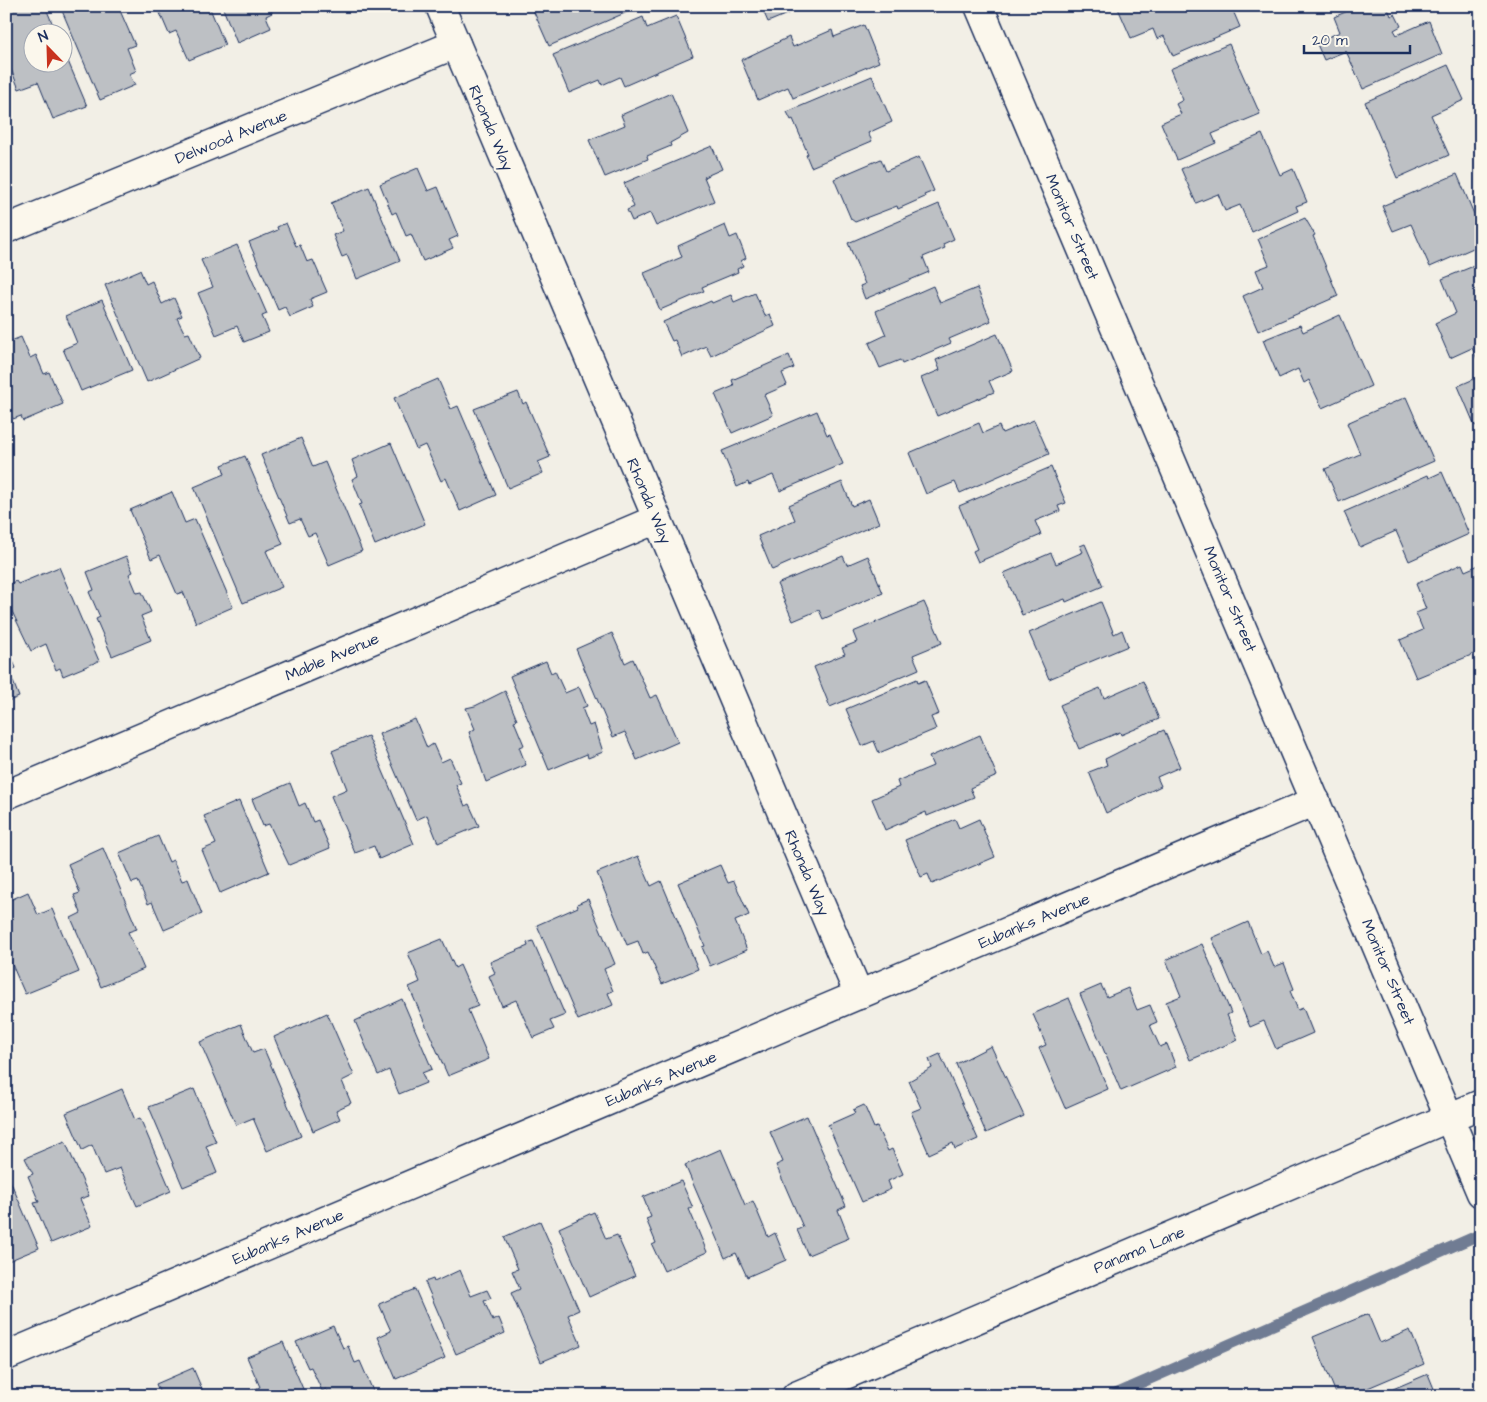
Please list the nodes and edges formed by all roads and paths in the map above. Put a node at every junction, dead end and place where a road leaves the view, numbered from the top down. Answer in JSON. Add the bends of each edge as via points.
{"nodes":[{"id":1,"x":440,"y":6,"type":"edge"},
{"id":2,"x":979,"y":6,"type":"edge"},
{"id":3,"x":456,"y":44,"type":"junction"},
{"id":4,"x":6,"y":230,"type":"edge"},
{"id":5,"x":657,"y":519,"type":"junction"},
{"id":6,"x":6,"y":795,"type":"edge"},
{"id":7,"x":1316,"y":801,"type":"junction"},
{"id":8,"x":859,"y":995,"type":"junction"},
{"id":9,"x":1481,"y":1104,"type":"edge"},
{"id":10,"x":1450,"y":1117,"type":"junction"},
{"id":11,"x":1481,"y":1193,"type":"edge"},
{"id":12,"x":6,"y":1356,"type":"edge"},
{"id":13,"x":796,"y":1396,"type":"edge"}],
"edges":[{"from":1,"to":3,"type":"street","name":"Rhonda Way"},
{"from":2,"to":7,"type":"street","name":"Monitor Street"},
{"from":3,"to":4,"type":"street","name":"Delwood Avenue"},
{"from":3,"to":5,"type":"street","name":"Rhonda Way"},
{"from":5,"to":6,"type":"street","name":"Mable Avenue"},
{"from":5,"to":8,"type":"street","name":"Rhonda Way"},
{"from":7,"to":8,"type":"street","name":"Eubanks Avenue"},
{"from":7,"to":10,"type":"street","name":"Monitor Street"},
{"from":8,"to":12,"type":"street","name":"Eubanks Avenue"},
{"from":9,"to":10,"type":"street","name":"Panama Lane"},
{"from":10,"to":11,"type":"street","name":"Monitor Street"},
{"from":10,"to":13,"type":"street","name":"Panama Lane"}]}
